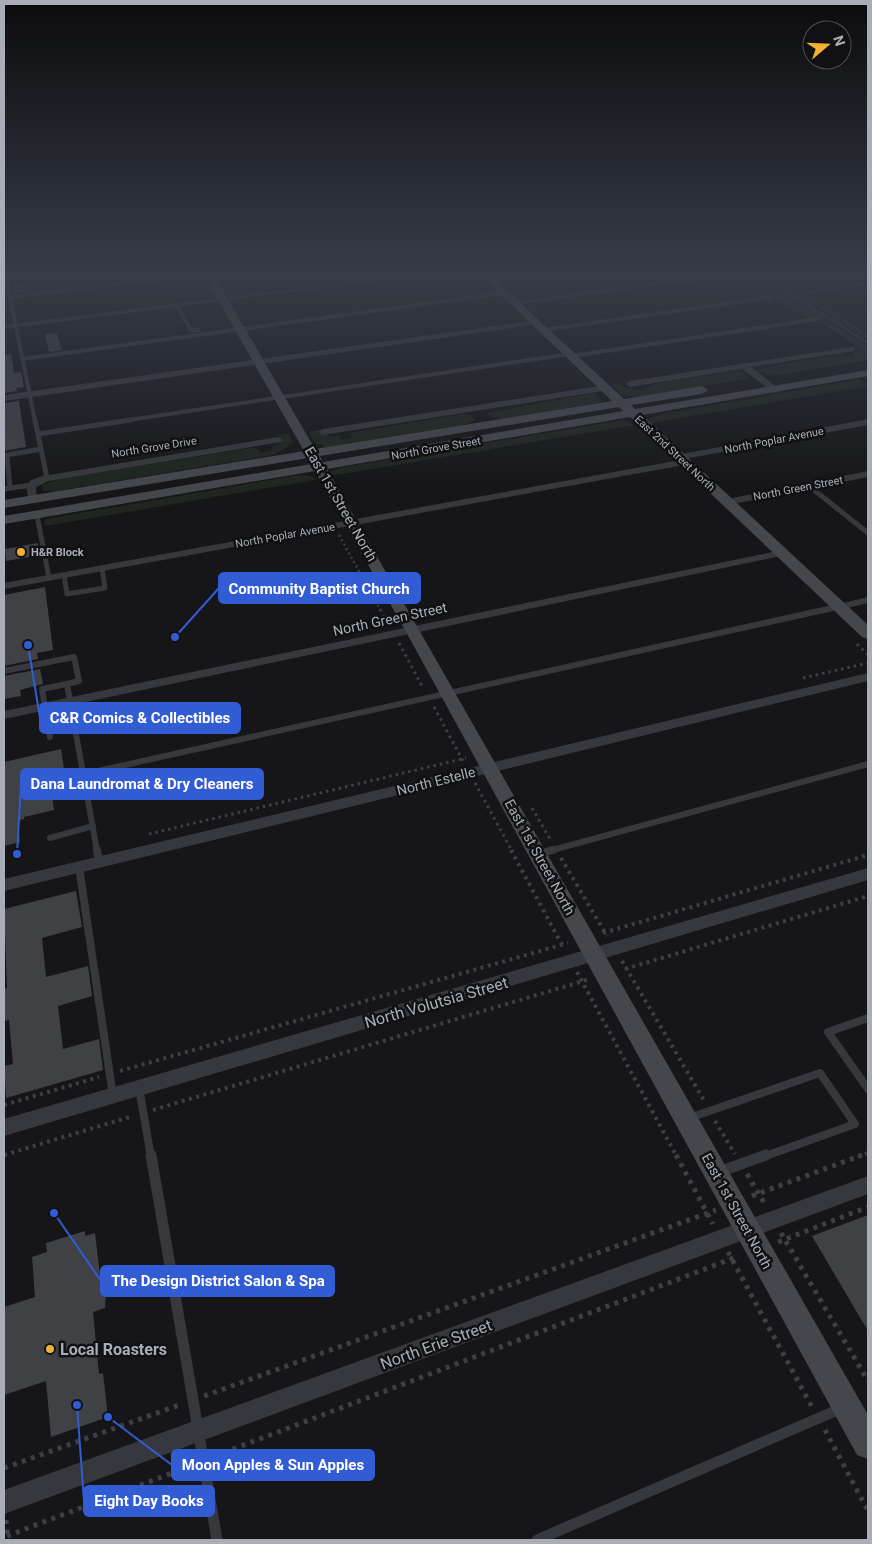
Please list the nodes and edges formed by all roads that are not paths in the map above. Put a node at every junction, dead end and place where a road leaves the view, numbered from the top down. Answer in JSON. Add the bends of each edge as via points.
{"nodes":[{"id":1,"x":19,"y":344,"type":"edge"},
{"id":2,"x":129,"y":344,"type":"edge"},
{"id":3,"x":249,"y":344,"type":"edge"},
{"id":4,"x":395,"y":344,"type":"edge"},
{"id":5,"x":559,"y":344,"type":"edge"},
{"id":6,"x":644,"y":344,"type":"edge"},
{"id":7,"x":851,"y":349,"type":"dead end"},
{"id":8,"x":571,"y":355,"type":"junction"},
{"id":9,"x":22,"y":359,"type":"junction"},
{"id":10,"x":259,"y":361,"type":"junction"},
{"id":11,"x":868,"y":363,"type":"edge"},
{"id":12,"x":744,"y":366,"type":"junction"},
{"id":13,"x":868,"y":374,"type":"edge"},
{"id":14,"x":763,"y":380,"type":"junction"},
{"id":15,"x":630,"y":384,"type":"dead end"},
{"id":16,"x":606,"y":388,"type":"junction"},
{"id":17,"x":775,"y":390,"type":"junction"},
{"id":18,"x":30,"y":394,"type":"junction"},
{"id":19,"x":4,"y":398,"type":"edge"},
{"id":20,"x":280,"y":398,"type":"junction"},
{"id":21,"x":621,"y":402,"type":"junction"},
{"id":22,"x":472,"y":408,"type":"junction"},
{"id":23,"x":634,"y":414,"type":"junction"},
{"id":24,"x":868,"y":422,"type":"edge"},
{"id":25,"x":485,"y":424,"type":"junction"},
{"id":26,"x":323,"y":432,"type":"dead end"},
{"id":27,"x":38,"y":434,"type":"junction"},
{"id":28,"x":302,"y":436,"type":"junction"},
{"id":29,"x":278,"y":440,"type":"dead end"},
{"id":30,"x":41,"y":450,"type":"junction"},
{"id":31,"x":682,"y":459,"type":"junction"},
{"id":32,"x":317,"y":460,"type":"junction"},
{"id":33,"x":264,"y":461,"type":"junction"},
{"id":34,"x":868,"y":474,"type":"edge"},
{"id":35,"x":47,"y":478,"type":"junction"},
{"id":36,"x":34,"y":483,"type":"junction"},
{"id":37,"x":809,"y":486,"type":"junction"},
{"id":38,"x":7,"y":488,"type":"edge"},
{"id":39,"x":33,"y":500,"type":"junction"},
{"id":40,"x":728,"y":502,"type":"junction"},
{"id":41,"x":4,"y":504,"type":"edge"},
{"id":42,"x":37,"y":515,"type":"junction"},
{"id":43,"x":4,"y":520,"type":"edge"},
{"id":44,"x":343,"y":524,"type":"junction"},
{"id":45,"x":865,"y":529,"type":"edge"},
{"id":46,"x":868,"y":533,"type":"edge"},
{"id":47,"x":782,"y":553,"type":"junction"},
{"id":48,"x":102,"y":568,"type":"junction"},
{"id":49,"x":64,"y":575,"type":"junction"},
{"id":50,"x":49,"y":578,"type":"junction"},
{"id":51,"x":4,"y":586,"type":"edge"},
{"id":52,"x":868,"y":600,"type":"edge"},
{"id":53,"x":839,"y":607,"type":"junction"},
{"id":54,"x":413,"y":630,"type":"junction"},
{"id":55,"x":868,"y":634,"type":"edge"},
{"id":56,"x":4,"y":671,"type":"edge"},
{"id":57,"x":868,"y":677,"type":"edge"},
{"id":58,"x":67,"y":684,"type":"junction"},
{"id":59,"x":448,"y":693,"type":"junction"},
{"id":60,"x":71,"y":701,"type":"junction"},
{"id":61,"x":45,"y":706,"type":"junction"},
{"id":62,"x":4,"y":715,"type":"edge"},
{"id":63,"x":50,"y":737,"type":"dead end"},
{"id":64,"x":868,"y":764,"type":"edge"},
{"id":65,"x":481,"y":773,"type":"junction"},
{"id":66,"x":84,"y":774,"type":"junction"},
{"id":67,"x":93,"y":826,"type":"junction"},
{"id":68,"x":50,"y":838,"type":"dead end"},
{"id":69,"x":547,"y":851,"type":"junction"},
{"id":70,"x":99,"y":862,"type":"junction"},
{"id":71,"x":79,"y":867,"type":"junction"},
{"id":72,"x":868,"y":874,"type":"edge"},
{"id":73,"x":4,"y":886,"type":"edge"},
{"id":74,"x":600,"y":944,"type":"junction"},
{"id":75,"x":868,"y":1018,"type":"edge"},
{"id":76,"x":139,"y":1088,"type":"junction"},
{"id":77,"x":868,"y":1089,"type":"edge"},
{"id":78,"x":113,"y":1096,"type":"junction"},
{"id":79,"x":686,"y":1119,"type":"junction"},
{"id":80,"x":4,"y":1128,"type":"edge"},
{"id":81,"x":716,"y":1173,"type":"junction"},
{"id":82,"x":868,"y":1185,"type":"edge"},
{"id":83,"x":754,"y":1239,"type":"junction"},
{"id":84,"x":847,"y":1406,"type":"junction"},
{"id":85,"x":199,"y":1431,"type":"junction"},
{"id":86,"x":868,"y":1444,"type":"edge"},
{"id":87,"x":4,"y":1502,"type":"edge"},
{"id":88,"x":217,"y":1540,"type":"edge"},
{"id":89,"x":537,"y":1540,"type":"edge"}],
"edges":[{"from":1,"to":9,"type":"lane"},
{"from":2,"to":9,"type":"lane"},
{"from":3,"to":10,"type":"street","name":"East 1st Street North"},
{"from":4,"to":10,"type":"street"},
{"from":5,"to":8,"type":"street","name":"East 2nd Street North"},
{"from":6,"to":8,"type":"lane"},
{"from":7,"to":12,"type":"street"},
{"from":8,"to":16,"type":"street","name":"East 2nd Street North"},
{"from":8,"to":20,"type":"lane"},
{"from":9,"to":18,"type":"lane"},
{"from":10,"to":18,"type":"street"},
{"from":10,"to":20,"type":"street","name":"East 1st Street North"},
{"from":11,"to":14,"type":"street","name":"North Grove Street"},
{"from":12,"to":14,"type":"street"},
{"from":12,"to":15,"type":"street"},
{"from":13,"to":17,"type":"street","name":"North Grove Street"},
{"from":14,"to":17,"type":"street"},
{"from":14,"to":21,"type":"street","name":"North Grove Street"},
{"from":16,"to":21,"type":"street","name":"East 2nd Street North"},
{"from":16,"to":22,"type":"street"},
{"from":17,"to":23,"type":"street","name":"North Grove Street"},
{"from":18,"to":19,"type":"street"},
{"from":18,"to":27,"type":"lane"},
{"from":20,"to":27,"type":"lane"},
{"from":20,"to":28,"type":"street","name":"East 1st Street North"},
{"from":21,"to":23,"type":"street","name":"East 2nd Street North"},
{"from":21,"to":25,"type":"street","name":"North Grove Street"},
{"from":22,"to":25,"type":"street"},
{"from":22,"to":26,"type":"street"},
{"from":23,"to":31,"type":"street","name":"East 2nd Street North"},
{"from":23,"to":32,"type":"street","name":"North Grove Street"},
{"from":24,"to":31,"type":"street","name":"North Poplar Avenue"},
{"from":25,"to":32,"type":"street","name":"North Grove Street"},
{"from":27,"to":30,"type":"lane"},
{"from":28,"to":32,"type":"street","name":"East 1st Street North"},
{"from":28,"to":33,"type":"street","via":[[297,445],[287,452]]},
{"from":29,"to":35,"type":"street","name":"North Grove Drive"},
{"from":30,"to":35,"type":"lane"},
{"from":30,"to":38,"type":"lane","via":[[7,455]]},
{"from":31,"to":40,"type":"street","name":"East 2nd Street North"},
{"from":31,"to":44,"type":"street","name":"North Poplar Avenue"},
{"from":32,"to":33,"type":"street","name":"North Grove Street"},
{"from":32,"to":42,"type":"street","name":"North Grove Street"},
{"from":32,"to":44,"type":"street","name":"East 1st Street North"},
{"from":33,"to":39,"type":"street","name":"North Grove Street"},
{"from":34,"to":37,"type":"street","name":"North Green Street"},
{"from":35,"to":36,"type":"street","name":"North Grove Drive"},
{"from":36,"to":38,"type":"lane"},
{"from":36,"to":39,"type":"street"},
{"from":37,"to":40,"type":"street","name":"North Green Street"},
{"from":37,"to":45,"type":"lane"},
{"from":39,"to":41,"type":"street","name":"North Grove Street"},
{"from":40,"to":47,"type":"street","name":"East 2nd Street North"},
{"from":42,"to":43,"type":"street","name":"North Grove Street"},
{"from":42,"to":50,"type":"lane"},
{"from":44,"to":48,"type":"street","name":"North Poplar Avenue"},
{"from":44,"to":54,"type":"street","name":"East 1st Street North"},
{"from":45,"to":46,"type":"lane"},
{"from":47,"to":53,"type":"street","name":"East 2nd Street North"},
{"from":47,"to":54,"type":"street","name":"North Green Street"},
{"from":48,"to":49,"type":"street","name":"North Poplar Avenue"},
{"from":48,"to":49,"type":"lane","via":[[105,588],[68,594]]},
{"from":49,"to":50,"type":"street","name":"North Poplar Avenue"},
{"from":50,"to":51,"type":"street","name":"North Poplar Avenue"},
{"from":52,"to":53,"type":"street"},
{"from":53,"to":55,"type":"street","name":"East 2nd Street North"},
{"from":53,"to":59,"type":"lane"},
{"from":54,"to":59,"type":"street","name":"East 1st Street North"},
{"from":54,"to":60,"type":"street","name":"North Green Street"},
{"from":56,"to":58,"type":"lane","via":[[74,657],[79,681]]},
{"from":57,"to":65,"type":"street","name":"North Estelle"},
{"from":58,"to":60,"type":"lane"},
{"from":58,"to":61,"type":"lane","via":[[42,689]]},
{"from":59,"to":65,"type":"street","name":"East 1st Street North"},
{"from":59,"to":66,"type":"lane"},
{"from":60,"to":61,"type":"street","name":"North Green Street"},
{"from":60,"to":66,"type":"lane"},
{"from":61,"to":62,"type":"street","name":"North Green Street"},
{"from":61,"to":63,"type":"lane"},
{"from":64,"to":69,"type":"lane"},
{"from":65,"to":69,"type":"street","name":"East 1st Street North"},
{"from":65,"to":70,"type":"street","name":"North Estelle"},
{"from":66,"to":67,"type":"lane"},
{"from":67,"to":68,"type":"lane"},
{"from":67,"to":70,"type":"lane"},
{"from":69,"to":74,"type":"street","name":"East 1st Street North"},
{"from":70,"to":71,"type":"street","name":"North Estelle"},
{"from":71,"to":73,"type":"street","name":"North Estelle"},
{"from":71,"to":78,"type":"lane"},
{"from":72,"to":74,"type":"street","name":"North Volutsia Street"},
{"from":74,"to":76,"type":"street","name":"North Volutsia Street"},
{"from":74,"to":79,"type":"street","name":"East 1st Street North"},
{"from":75,"to":77,"type":"lane","via":[[828,1032]]},
{"from":76,"to":78,"type":"street","name":"North Volutsia Street"},
{"from":76,"to":85,"type":"lane"},
{"from":78,"to":80,"type":"street","name":"North Volutsia Street"},
{"from":79,"to":81,"type":"street","name":"East 1st Street North"},
{"from":79,"to":81,"type":"lane","via":[[820,1073],[855,1124]]},
{"from":81,"to":83,"type":"street","name":"East 1st Street North"},
{"from":82,"to":83,"type":"street","name":"North Erie Street","via":[[774,1220]]},
{"from":83,"to":84,"type":"street","name":"East 1st Street North"},
{"from":83,"to":85,"type":"street","name":"North Erie Street"},
{"from":84,"to":86,"type":"street","name":"East 1st Street North"},
{"from":84,"to":89,"type":"lane"},
{"from":85,"to":87,"type":"street","name":"North Erie Street"},
{"from":85,"to":88,"type":"lane"}]}
